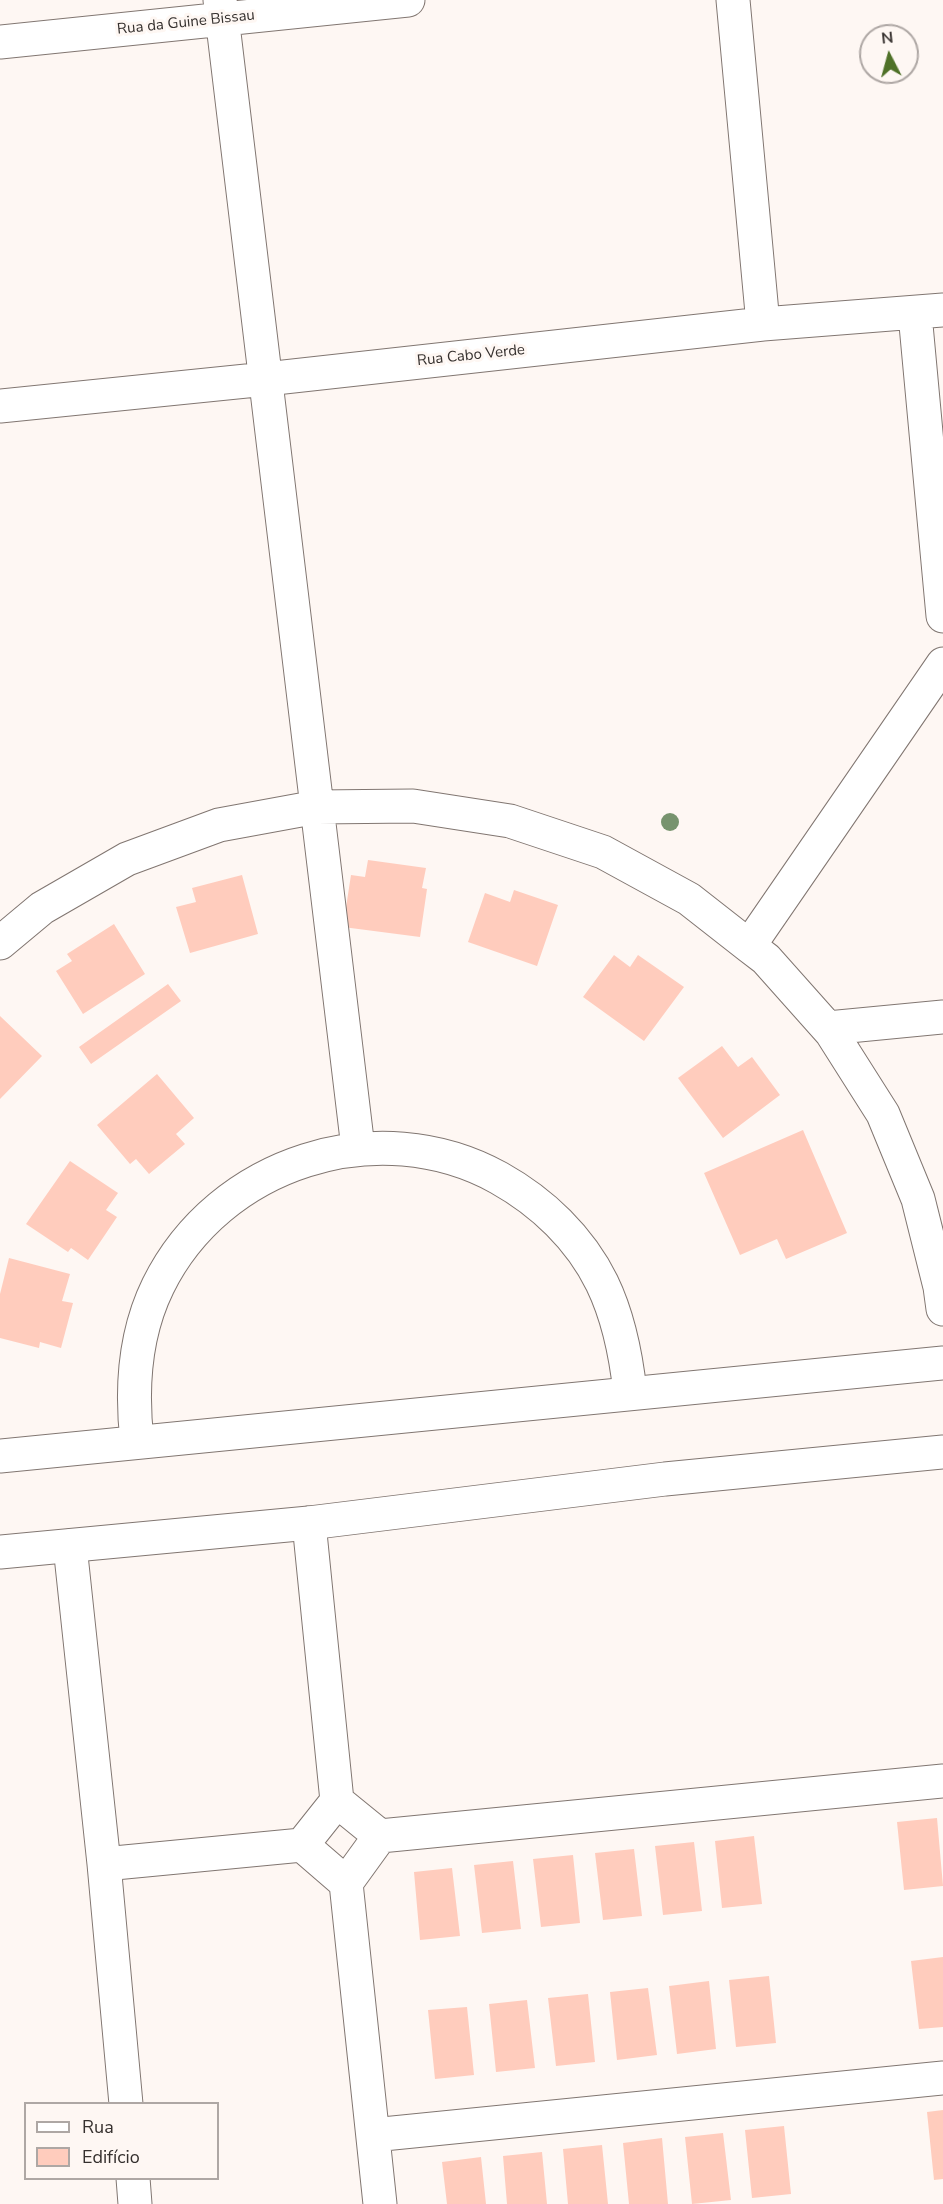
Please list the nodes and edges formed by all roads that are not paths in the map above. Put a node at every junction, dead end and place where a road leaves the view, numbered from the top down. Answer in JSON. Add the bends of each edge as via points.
{"nodes":[{"id":1,"x":408,"y":0,"type":"edge"},
{"id":2,"x":733,"y":0,"type":"edge"},
{"id":3,"x":221,"y":10,"type":"edge"},
{"id":4,"x":0,"y":42,"type":"edge"},
{"id":5,"x":929,"y":312,"type":"edge"},
{"id":6,"x":763,"y":324,"type":"junction"},
{"id":7,"x":266,"y":379,"type":"junction"},
{"id":8,"x":0,"y":406,"type":"edge"},
{"id":9,"x":943,"y":616,"type":"edge"},
{"id":10,"x":943,"y":664,"type":"edge"},
{"id":11,"x":317,"y":807,"type":"junction"},
{"id":12,"x":0,"y":943,"type":"edge"},
{"id":13,"x":749,"y":946,"type":"junction"},
{"id":14,"x":943,"y":1017,"type":"edge"},
{"id":15,"x":828,"y":1028,"type":"junction"},
{"id":16,"x":358,"y":1149,"type":"junction"},
{"id":17,"x":943,"y":1309,"type":"edge"},
{"id":18,"x":943,"y":1363,"type":"edge"},
{"id":19,"x":630,"y":1392,"type":"junction"},
{"id":20,"x":137,"y":1441,"type":"junction"},
{"id":21,"x":943,"y":1452,"type":"edge"},
{"id":22,"x":0,"y":1456,"type":"edge"},
{"id":23,"x":309,"y":1523,"type":"junction"},
{"id":24,"x":70,"y":1546,"type":"junction"},
{"id":25,"x":0,"y":1552,"type":"edge"},
{"id":26,"x":943,"y":1781,"type":"edge"},
{"id":27,"x":338,"y":1802,"type":"junction"},
{"id":28,"x":380,"y":1836,"type":"junction"},
{"id":29,"x":302,"y":1845,"type":"junction"},
{"id":30,"x":104,"y":1864,"type":"junction"},
{"id":31,"x":346,"y":1883,"type":"junction"},
{"id":32,"x":943,"y":2078,"type":"edge"},
{"id":33,"x":126,"y":2102,"type":"edge"},
{"id":34,"x":373,"y":2135,"type":"junction"},
{"id":35,"x":133,"y":2180,"type":"edge"},
{"id":36,"x":135,"y":2204,"type":"edge"},
{"id":37,"x":380,"y":2204,"type":"edge"}],
"edges":[{"from":1,"to":3,"type":"street","name":"Rua da Guine Bissau"},
{"from":2,"to":6,"type":"street"},
{"from":3,"to":4,"type":"street","name":"Rua da Guine Bissau"},
{"from":3,"to":7,"type":"street"},
{"from":5,"to":6,"type":"street","name":"Rua Cabo Verde"},
{"from":5,"to":9,"type":"street"},
{"from":6,"to":7,"type":"street","name":"Rua Cabo Verde"},
{"from":7,"to":8,"type":"street","name":"Rua Cabo Verde"},
{"from":7,"to":11,"type":"street"},
{"from":10,"to":13,"type":"street"},
{"from":11,"to":12,"type":"street","via":[[219,825],[127,859],[42,908]]},
{"from":11,"to":13,"type":"street","via":[[413,806],[510,821],[603,852],[689,899]]},
{"from":11,"to":16,"type":"street"},
{"from":13,"to":15,"type":"street","via":[[766,959]]},
{"from":14,"to":15,"type":"street"},
{"from":15,"to":17,"type":"street","via":[[883,1114],[914,1188]]},
{"from":16,"to":19,"type":"street","via":[[400,1148],[482,1168],[552,1215],[580,1246],[602,1282],[617,1319]]},
{"from":16,"to":20,"type":"street","via":[[316,1156],[276,1171],[240,1191],[179,1250],[158,1286],[143,1326],[135,1367]]},
{"from":18,"to":19,"type":"street"},
{"from":19,"to":20,"type":"street"},
{"from":20,"to":22,"type":"street"},
{"from":21,"to":23,"type":"street","via":[[665,1479]]},
{"from":23,"to":24,"type":"street"},
{"from":23,"to":27,"type":"street"},
{"from":24,"to":25,"type":"street"},
{"from":24,"to":30,"type":"street"},
{"from":26,"to":28,"type":"street"},
{"from":27,"to":28,"type":"street"},
{"from":27,"to":29,"type":"street"},
{"from":28,"to":31,"type":"street"},
{"from":29,"to":30,"type":"street"},
{"from":29,"to":31,"type":"street"},
{"from":30,"to":33,"type":"street"},
{"from":31,"to":34,"type":"street"},
{"from":32,"to":34,"type":"street"},
{"from":34,"to":37,"type":"street"},
{"from":35,"to":36,"type":"street"}]}
